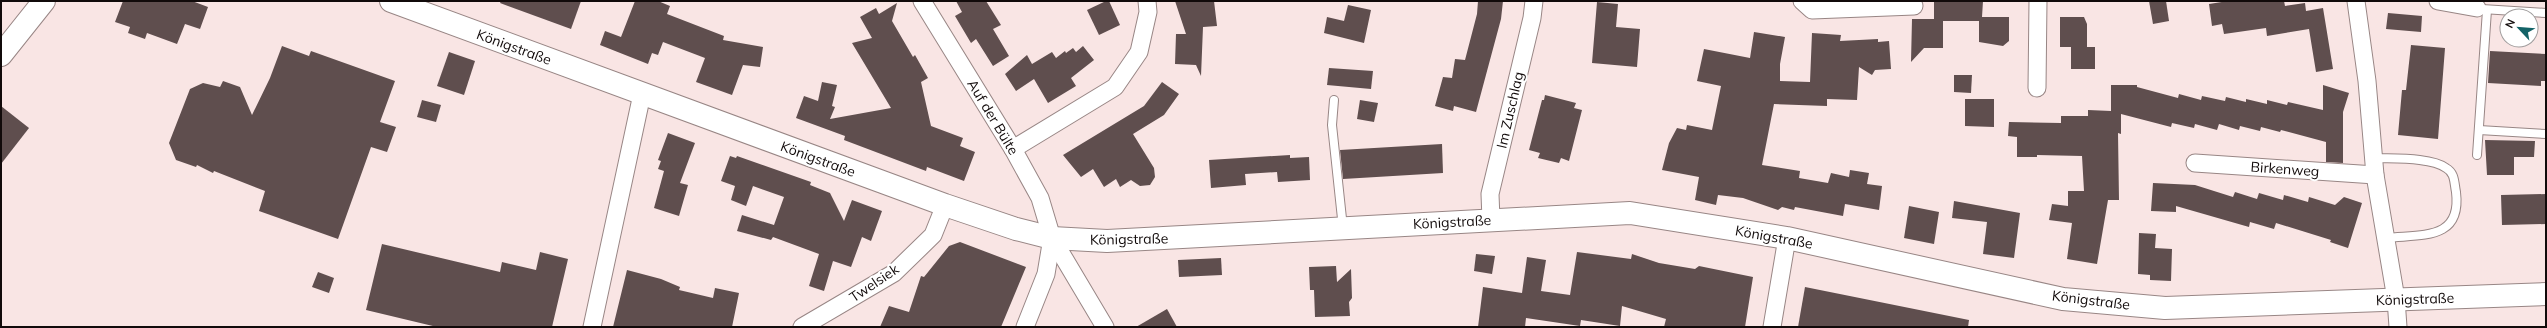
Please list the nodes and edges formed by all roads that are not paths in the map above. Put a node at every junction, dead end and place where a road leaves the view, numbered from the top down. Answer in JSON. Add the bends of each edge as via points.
{"nodes":[{"id":1,"x":44,"y":1,"type":"edge"},
{"id":2,"x":391,"y":1,"type":"edge"},
{"id":3,"x":922,"y":1,"type":"edge"},
{"id":4,"x":1147,"y":1,"type":"edge"},
{"id":5,"x":1534,"y":1,"type":"edge"},
{"id":6,"x":1802,"y":1,"type":"edge"},
{"id":7,"x":2038,"y":1,"type":"edge"},
{"id":8,"x":2356,"y":1,"type":"edge"},
{"id":9,"x":2438,"y":1,"type":"edge"},
{"id":10,"x":1914,"y":6,"type":"dead end"},
{"id":11,"x":2482,"y":9,"type":"junction"},
{"id":12,"x":2546,"y":14,"type":"edge"},
{"id":13,"x":1,"y":55,"type":"edge"},
{"id":14,"x":2038,"y":88,"type":"dead end"},
{"id":15,"x":642,"y":94,"type":"junction"},
{"id":16,"x":1334,"y":100,"type":"dead end"},
{"id":17,"x":2479,"y":130,"type":"junction"},
{"id":18,"x":2546,"y":134,"type":"edge"},
{"id":19,"x":1013,"y":149,"type":"junction"},
{"id":20,"x":2477,"y":155,"type":"dead end"},
{"id":21,"x":2196,"y":163,"type":"dead end"},
{"id":22,"x":2374,"y":166,"type":"junction"},
{"id":23,"x":944,"y":205,"type":"junction"},
{"id":24,"x":1491,"y":220,"type":"junction"},
{"id":25,"x":1343,"y":228,"type":"junction"},
{"id":26,"x":1052,"y":238,"type":"junction"},
{"id":27,"x":1787,"y":238,"type":"junction"},
{"id":28,"x":2386,"y":238,"type":"junction"},
{"id":29,"x":2546,"y":294,"type":"edge"},
{"id":30,"x":2396,"y":299,"type":"junction"},
{"id":31,"x":592,"y":327,"type":"edge"},
{"id":32,"x":802,"y":327,"type":"edge"},
{"id":33,"x":1025,"y":327,"type":"edge"},
{"id":34,"x":1105,"y":327,"type":"edge"},
{"id":35,"x":1772,"y":327,"type":"edge"},
{"id":36,"x":2398,"y":327,"type":"edge"}],
"edges":[{"from":1,"to":13,"type":"main road"},
{"from":2,"to":15,"type":"main road","name":"Königstraße"},
{"from":3,"to":19,"type":"street","name":"Auf der Bülte"},
{"from":4,"to":19,"type":"street","via":[[1148,12],[1139,52],[1115,87]]},
{"from":5,"to":24,"type":"street","name":"Im Zuschlag","via":[[1490,194]]},
{"from":6,"to":10,"type":"street","via":[[1812,10]]},
{"from":7,"to":14,"type":"street"},
{"from":8,"to":22,"type":"street","via":[[2367,81]]},
{"from":9,"to":11,"type":"street"},
{"from":11,"to":12,"type":"lane"},
{"from":11,"to":17,"type":"lane"},
{"from":15,"to":23,"type":"main road","name":"Königstraße"},
{"from":15,"to":31,"type":"street"},
{"from":16,"to":25,"type":"lane","via":[[1332,125]]},
{"from":17,"to":18,"type":"lane"},
{"from":17,"to":20,"type":"lane"},
{"from":19,"to":26,"type":"street","name":"Auf der Bülte","via":[[1040,198]]},
{"from":21,"to":22,"type":"street","name":"Birkenweg"},
{"from":22,"to":28,"type":"street"},
{"from":22,"to":28,"type":"lane","via":[[2430,162],[2446,167],[2453,174],[2457,203],[2454,219],[2448,228]]},
{"from":23,"to":26,"type":"main road","name":"Königstraße","via":[[1016,230]]},
{"from":23,"to":32,"type":"street","name":"Twelsiek","via":[[933,235],[894,273]]},
{"from":24,"to":25,"type":"main road","name":"Königstraße"},
{"from":24,"to":27,"type":"main road","name":"Königstraße","via":[[1630,213]]},
{"from":25,"to":26,"type":"main road","name":"Königstraße","via":[[1108,241]]},
{"from":26,"to":33,"type":"street","via":[[1046,274]]},
{"from":26,"to":34,"type":"street"},
{"from":27,"to":30,"type":"main road","name":"Königstraße","via":[[2063,299],[2165,308]]},
{"from":27,"to":35,"type":"street"},
{"from":28,"to":30,"type":"street"},
{"from":29,"to":30,"type":"main road","name":"Königstraße"},
{"from":30,"to":36,"type":"street"}]}
